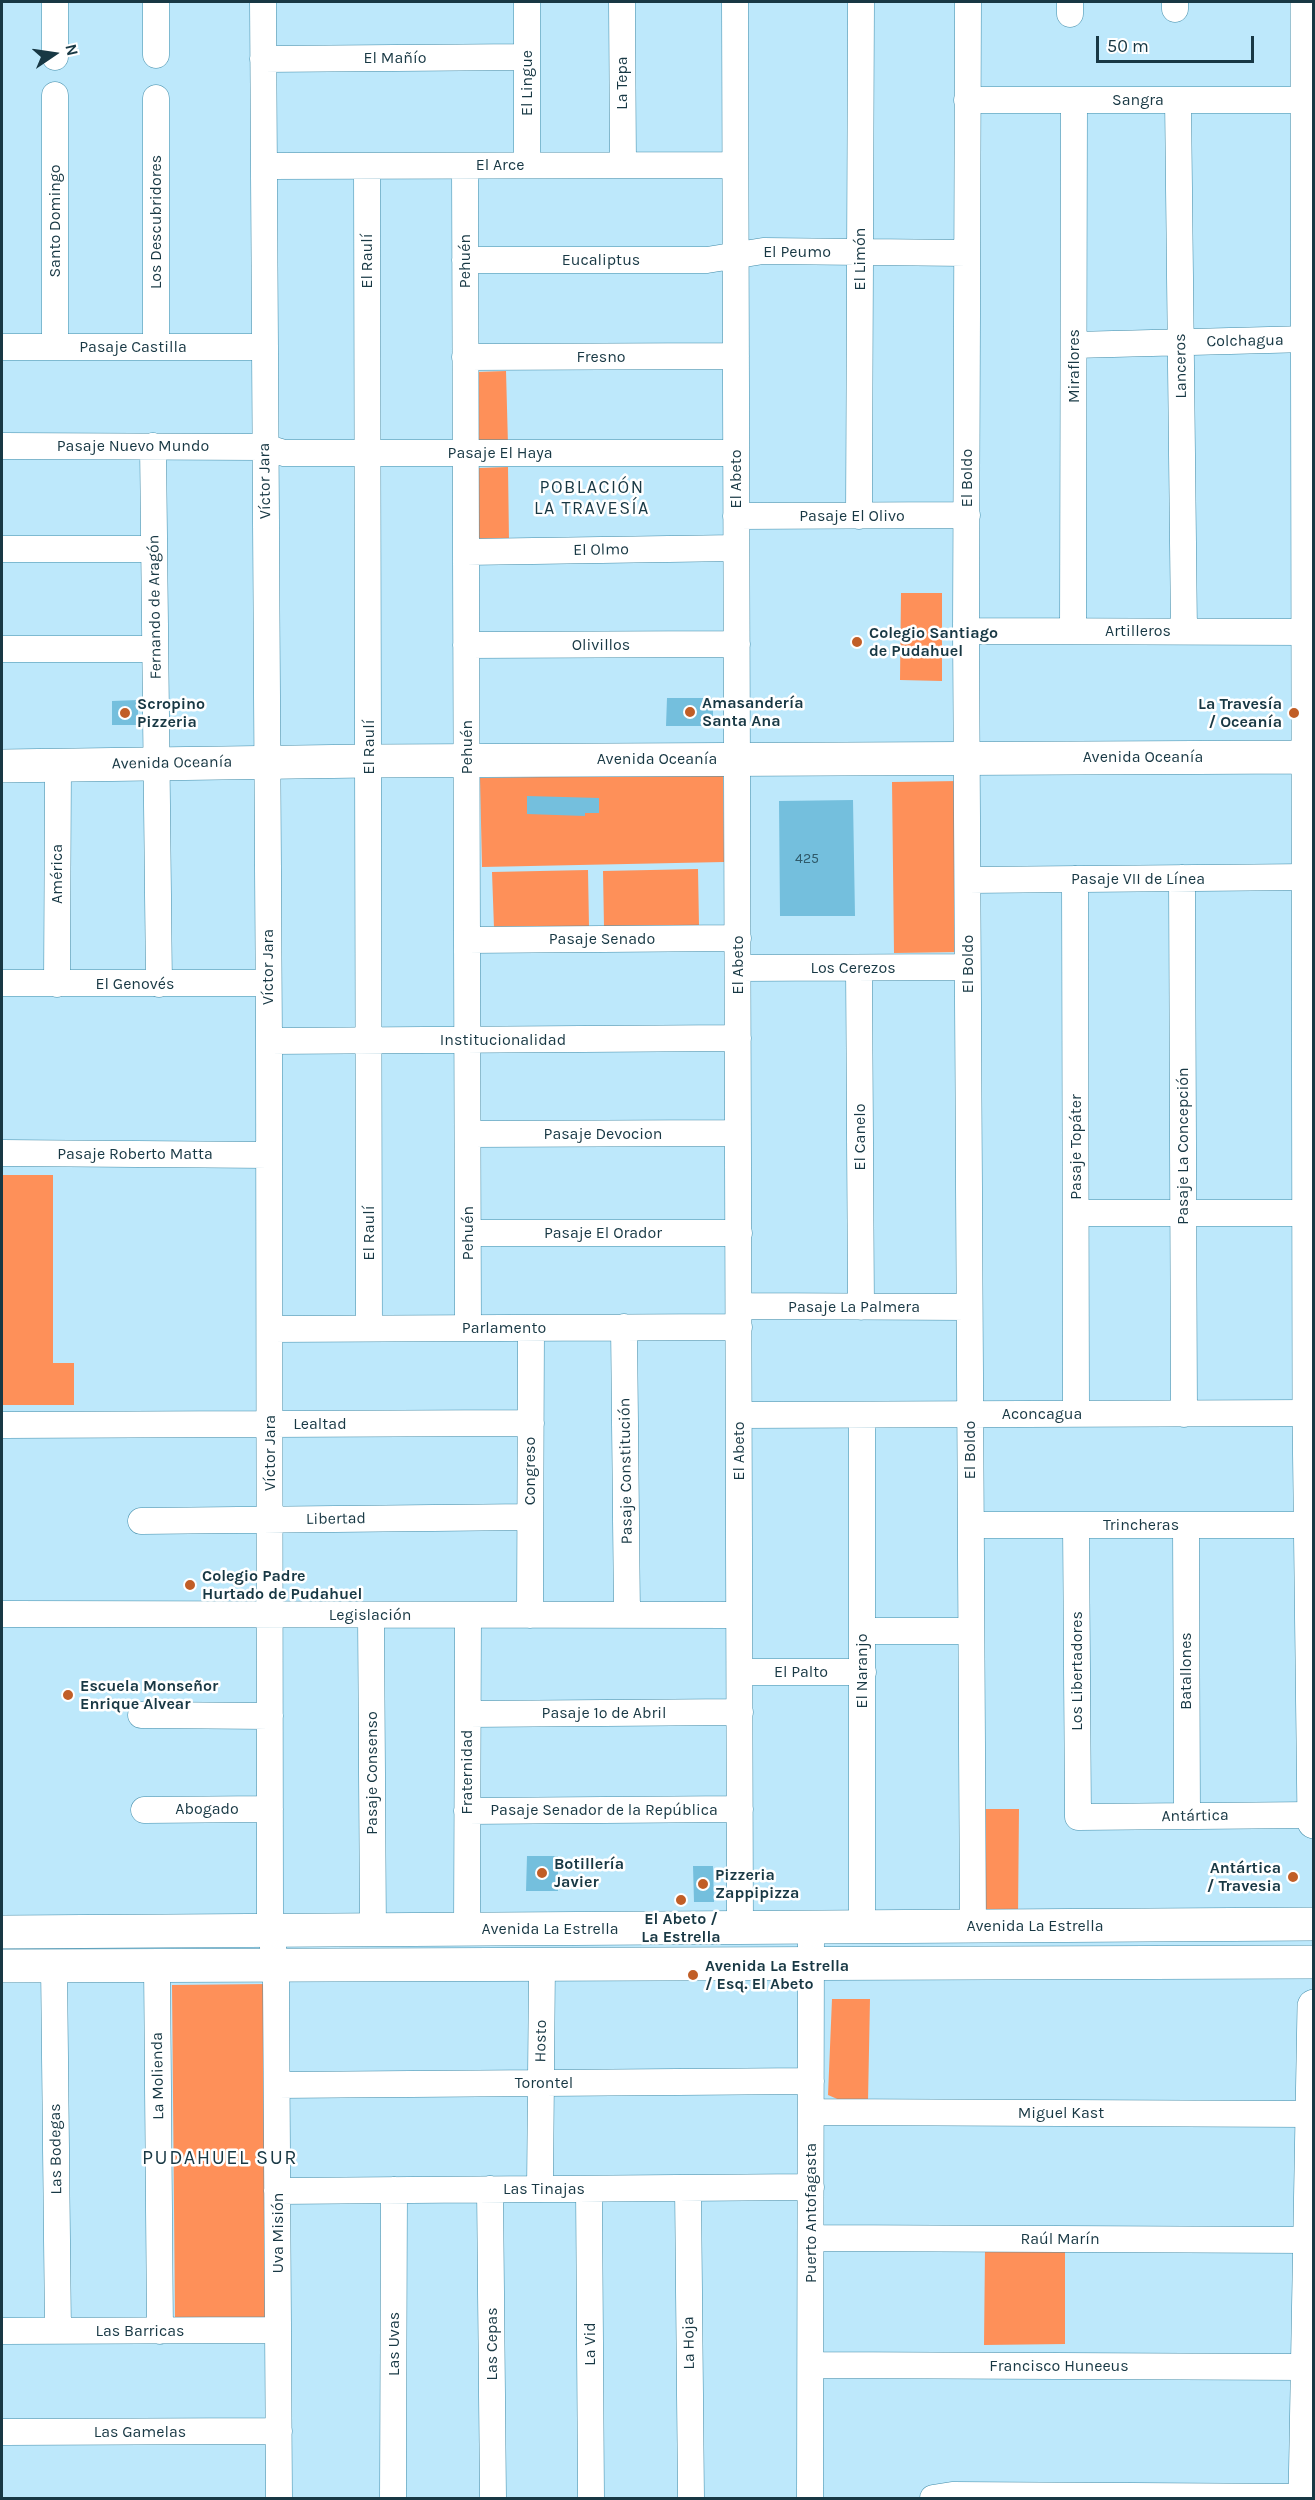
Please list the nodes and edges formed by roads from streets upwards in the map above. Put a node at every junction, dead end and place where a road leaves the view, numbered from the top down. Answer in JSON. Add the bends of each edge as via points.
{"nodes":[{"id":1,"x":55,"y":2,"type":"edge"},
{"id":2,"x":156,"y":2,"type":"edge"},
{"id":3,"x":263,"y":2,"type":"edge"},
{"id":4,"x":527,"y":2,"type":"edge"},
{"id":5,"x":622,"y":2,"type":"edge"},
{"id":6,"x":735,"y":2,"type":"edge"},
{"id":7,"x":861,"y":2,"type":"edge"},
{"id":8,"x":968,"y":2,"type":"edge"},
{"id":9,"x":1307,"y":2,"type":"edge"},
{"id":10,"x":156,"y":55,"type":"dead end"},
{"id":11,"x":55,"y":57,"type":"dead end"},
{"id":12,"x":527,"y":57,"type":"junction"},
{"id":13,"x":263,"y":59,"type":"junction"},
{"id":14,"x":55,"y":94,"type":"dead end"},
{"id":15,"x":156,"y":98,"type":"dead end"},
{"id":16,"x":968,"y":100,"type":"junction"},
{"id":17,"x":1074,"y":100,"type":"junction"},
{"id":18,"x":1178,"y":100,"type":"junction"},
{"id":19,"x":1308,"y":100,"type":"junction"},
{"id":20,"x":527,"y":165,"type":"junction"},
{"id":21,"x":623,"y":165,"type":"junction"},
{"id":22,"x":735,"y":165,"type":"junction"},
{"id":23,"x":264,"y":166,"type":"junction"},
{"id":24,"x":367,"y":166,"type":"junction"},
{"id":25,"x":465,"y":166,"type":"junction"},
{"id":26,"x":860,"y":252,"type":"junction"},
{"id":27,"x":967,"y":253,"type":"junction"},
{"id":28,"x":736,"y":255,"type":"junction"},
{"id":29,"x":465,"y":260,"type":"junction"},
{"id":30,"x":1308,"y":339,"type":"junction"},
{"id":31,"x":1181,"y":343,"type":"junction"},
{"id":32,"x":1074,"y":345,"type":"junction"},
{"id":33,"x":2,"y":347,"type":"edge"},
{"id":34,"x":56,"y":347,"type":"junction"},
{"id":35,"x":156,"y":347,"type":"junction"},
{"id":36,"x":264,"y":347,"type":"junction"},
{"id":37,"x":736,"y":356,"type":"junction"},
{"id":38,"x":465,"y":357,"type":"junction"},
{"id":39,"x":2,"y":446,"type":"edge"},
{"id":40,"x":153,"y":446,"type":"junction"},
{"id":41,"x":264,"y":447,"type":"junction"},
{"id":42,"x":368,"y":453,"type":"junction"},
{"id":43,"x":466,"y":453,"type":"junction"},
{"id":44,"x":736,"y":453,"type":"junction"},
{"id":45,"x":967,"y":515,"type":"junction"},
{"id":46,"x":736,"y":516,"type":"junction"},
{"id":47,"x":859,"y":516,"type":"junction"},
{"id":48,"x":736,"y":548,"type":"junction"},
{"id":49,"x":2,"y":549,"type":"edge"},
{"id":50,"x":154,"y":549,"type":"junction"},
{"id":51,"x":466,"y":552,"type":"junction"},
{"id":52,"x":966,"y":630,"type":"junction"},
{"id":53,"x":1073,"y":631,"type":"junction"},
{"id":54,"x":1184,"y":631,"type":"junction"},
{"id":55,"x":1309,"y":632,"type":"junction"},
{"id":56,"x":736,"y":644,"type":"junction"},
{"id":57,"x":466,"y":645,"type":"junction"},
{"id":58,"x":2,"y":649,"type":"edge"},
{"id":59,"x":155,"y":649,"type":"junction"},
{"id":60,"x":1312,"y":757,"type":"edge"},
{"id":61,"x":968,"y":758,"type":"junction"},
{"id":62,"x":737,"y":759,"type":"junction"},
{"id":63,"x":468,"y":760,"type":"junction"},
{"id":64,"x":369,"y":761,"type":"junction"},
{"id":65,"x":268,"y":762,"type":"junction"},
{"id":66,"x":157,"y":764,"type":"junction"},
{"id":67,"x":58,"y":765,"type":"junction"},
{"id":68,"x":2,"y":766,"type":"edge"},
{"id":69,"x":1182,"y":878,"type":"junction"},
{"id":70,"x":1309,"y":878,"type":"junction"},
{"id":71,"x":1075,"y":879,"type":"junction"},
{"id":72,"x":968,"y":880,"type":"junction"},
{"id":73,"x":738,"y":938,"type":"junction"},
{"id":74,"x":467,"y":940,"type":"junction"},
{"id":75,"x":738,"y":968,"type":"junction"},
{"id":76,"x":859,"y":968,"type":"junction"},
{"id":77,"x":968,"y":968,"type":"junction"},
{"id":78,"x":268,"y":983,"type":"junction"},
{"id":79,"x":2,"y":984,"type":"edge"},
{"id":80,"x":57,"y":984,"type":"junction"},
{"id":81,"x":159,"y":984,"type":"junction"},
{"id":82,"x":738,"y":1038,"type":"junction"},
{"id":83,"x":368,"y":1040,"type":"junction"},
{"id":84,"x":467,"y":1040,"type":"junction"},
{"id":85,"x":269,"y":1041,"type":"junction"},
{"id":86,"x":738,"y":1133,"type":"junction"},
{"id":87,"x":468,"y":1134,"type":"junction"},
{"id":88,"x":2,"y":1153,"type":"edge"},
{"id":89,"x":269,"y":1155,"type":"junction"},
{"id":90,"x":1076,"y":1213,"type":"junction"},
{"id":91,"x":1183,"y":1213,"type":"junction"},
{"id":92,"x":1309,"y":1213,"type":"junction"},
{"id":93,"x":468,"y":1233,"type":"junction"},
{"id":94,"x":739,"y":1233,"type":"junction"},
{"id":95,"x":861,"y":1306,"type":"junction"},
{"id":96,"x":969,"y":1307,"type":"junction"},
{"id":97,"x":739,"y":1316,"type":"junction"},
{"id":98,"x":624,"y":1327,"type":"junction"},
{"id":99,"x":369,"y":1328,"type":"junction"},
{"id":100,"x":468,"y":1328,"type":"junction"},
{"id":101,"x":531,"y":1328,"type":"junction"},
{"id":102,"x":270,"y":1329,"type":"junction"},
{"id":103,"x":1309,"y":1413,"type":"junction"},
{"id":104,"x":970,"y":1414,"type":"junction"},
{"id":105,"x":1076,"y":1414,"type":"junction"},
{"id":106,"x":1184,"y":1414,"type":"junction"},
{"id":107,"x":739,"y":1415,"type":"junction"},
{"id":108,"x":862,"y":1415,"type":"junction"},
{"id":109,"x":531,"y":1423,"type":"junction"},
{"id":110,"x":270,"y":1424,"type":"junction"},
{"id":111,"x":2,"y":1425,"type":"edge"},
{"id":112,"x":530,"y":1517,"type":"junction"},
{"id":113,"x":270,"y":1520,"type":"junction"},
{"id":114,"x":141,"y":1521,"type":"dead end"},
{"id":115,"x":971,"y":1525,"type":"junction"},
{"id":116,"x":1186,"y":1525,"type":"junction"},
{"id":117,"x":1076,"y":1526,"type":"junction"},
{"id":118,"x":1310,"y":1526,"type":"junction"},
{"id":119,"x":2,"y":1614,"type":"edge"},
{"id":120,"x":270,"y":1615,"type":"junction"},
{"id":121,"x":371,"y":1615,"type":"junction"},
{"id":122,"x":468,"y":1615,"type":"junction"},
{"id":123,"x":530,"y":1615,"type":"junction"},
{"id":124,"x":627,"y":1615,"type":"junction"},
{"id":125,"x":739,"y":1615,"type":"junction"},
{"id":126,"x":862,"y":1631,"type":"junction"},
{"id":127,"x":971,"y":1631,"type":"junction"},
{"id":128,"x":740,"y":1672,"type":"junction"},
{"id":129,"x":862,"y":1672,"type":"junction"},
{"id":130,"x":740,"y":1712,"type":"junction"},
{"id":131,"x":468,"y":1714,"type":"junction"},
{"id":132,"x":141,"y":1715,"type":"dead end"},
{"id":133,"x":270,"y":1716,"type":"junction"},
{"id":134,"x":270,"y":1809,"type":"junction"},
{"id":135,"x":740,"y":1809,"type":"junction"},
{"id":136,"x":144,"y":1810,"type":"dead end"},
{"id":137,"x":467,"y":1810,"type":"junction"},
{"id":138,"x":1313,"y":1815,"type":"edge"},
{"id":139,"x":1186,"y":1816,"type":"junction"},
{"id":140,"x":1078,"y":1817,"type":"joint"},
{"id":141,"x":1314,"y":1822,"type":"edge"},
{"id":142,"x":1314,"y":1924,"type":"edge"},
{"id":143,"x":973,"y":1926,"type":"junction"},
{"id":144,"x":812,"y":1927,"type":"junction"},
{"id":145,"x":862,"y":1927,"type":"junction"},
{"id":146,"x":740,"y":1928,"type":"junction"},
{"id":147,"x":467,"y":1930,"type":"junction"},
{"id":148,"x":373,"y":1931,"type":"junction"},
{"id":149,"x":2,"y":1932,"type":"edge"},
{"id":150,"x":270,"y":1932,"type":"junction"},
{"id":151,"x":1314,"y":1962,"type":"edge"},
{"id":152,"x":811,"y":1964,"type":"junction"},
{"id":153,"x":274,"y":1965,"type":"junction"},
{"id":154,"x":542,"y":1965,"type":"junction"},
{"id":155,"x":2,"y":1966,"type":"edge"},
{"id":156,"x":54,"y":1966,"type":"junction"},
{"id":157,"x":157,"y":1966,"type":"junction"},
{"id":158,"x":1314,"y":2006,"type":"edge"},
{"id":159,"x":811,"y":2081,"type":"junction"},
{"id":160,"x":541,"y":2083,"type":"junction"},
{"id":161,"x":277,"y":2085,"type":"junction"},
{"id":162,"x":811,"y":2112,"type":"junction"},
{"id":163,"x":1312,"y":2114,"type":"junction"},
{"id":164,"x":811,"y":2187,"type":"junction"},
{"id":165,"x":688,"y":2188,"type":"junction"},
{"id":166,"x":490,"y":2189,"type":"junction"},
{"id":167,"x":540,"y":2189,"type":"junction"},
{"id":168,"x":589,"y":2189,"type":"junction"},
{"id":169,"x":394,"y":2190,"type":"junction"},
{"id":170,"x":277,"y":2191,"type":"junction"},
{"id":171,"x":811,"y":2238,"type":"junction"},
{"id":172,"x":1310,"y":2240,"type":"junction"},
{"id":173,"x":278,"y":2330,"type":"junction"},
{"id":174,"x":2,"y":2331,"type":"edge"},
{"id":175,"x":58,"y":2331,"type":"junction"},
{"id":176,"x":160,"y":2331,"type":"junction"},
{"id":177,"x":811,"y":2365,"type":"junction"},
{"id":178,"x":1308,"y":2367,"type":"junction"},
{"id":179,"x":279,"y":2431,"type":"junction"},
{"id":180,"x":2,"y":2432,"type":"edge"},
{"id":181,"x":1308,"y":2497,"type":"edge"},
{"id":182,"x":279,"y":2499,"type":"edge"},
{"id":183,"x":393,"y":2499,"type":"edge"},
{"id":184,"x":493,"y":2499,"type":"edge"},
{"id":185,"x":591,"y":2499,"type":"edge"},
{"id":186,"x":691,"y":2499,"type":"edge"},
{"id":187,"x":810,"y":2499,"type":"edge"},
{"id":188,"x":933,"y":2499,"type":"edge"}],
"edges":[{"from":1,"to":11,"type":"street"},
{"from":2,"to":10,"type":"street"},
{"from":3,"to":13,"type":"street","name":"Víctor Jara"},
{"from":4,"to":12,"type":"street","name":"El Lingue"},
{"from":5,"to":21,"type":"street","name":"La Tepa"},
{"from":6,"to":22,"type":"street","name":"El Abeto"},
{"from":7,"to":26,"type":"street","name":"El Limón"},
{"from":8,"to":16,"type":"street","name":"El Boldo"},
{"from":9,"to":19,"type":"street"},
{"from":12,"to":13,"type":"street","name":"El Mañío"},
{"from":12,"to":20,"type":"street","name":"El Lingue"},
{"from":13,"to":23,"type":"street","name":"Víctor Jara"},
{"from":14,"to":34,"type":"street","name":"Santo Domingo"},
{"from":15,"to":35,"type":"street","name":"Los Descubridores"},
{"from":16,"to":17,"type":"street","name":"Sangra"},
{"from":16,"to":27,"type":"street","name":"El Boldo"},
{"from":17,"to":18,"type":"street","name":"Sangra"},
{"from":17,"to":32,"type":"street","name":"Miraflores"},
{"from":18,"to":19,"type":"street","name":"Sangra"},
{"from":18,"to":31,"type":"street","name":"Lanceros"},
{"from":19,"to":30,"type":"street"},
{"from":20,"to":21,"type":"street","name":"El Arce"},
{"from":20,"to":25,"type":"street","name":"El Arce"},
{"from":21,"to":22,"type":"street","name":"El Arce"},
{"from":22,"to":28,"type":"street","name":"El Abeto"},
{"from":23,"to":24,"type":"street","name":"El Arce"},
{"from":23,"to":36,"type":"street","name":"Víctor Jara"},
{"from":24,"to":25,"type":"street","name":"El Arce"},
{"from":24,"to":42,"type":"street","name":"El Raulí"},
{"from":25,"to":29,"type":"street","name":"Pehuén"},
{"from":26,"to":27,"type":"street","name":"El Peumo"},
{"from":26,"to":28,"type":"street","name":"El Peumo","via":[[763,251]]},
{"from":26,"to":47,"type":"street","name":"El Limón"},
{"from":27,"to":45,"type":"street","name":"El Boldo"},
{"from":28,"to":29,"type":"street","name":"Eucaliptus","via":[[707,260]]},
{"from":28,"to":37,"type":"street","name":"El Abeto"},
{"from":29,"to":38,"type":"street","name":"Pehuén"},
{"from":30,"to":31,"type":"street","name":"Colchagua"},
{"from":30,"to":55,"type":"street"},
{"from":31,"to":32,"type":"street","name":"Colchagua"},
{"from":31,"to":54,"type":"street","name":"Lanceros"},
{"from":32,"to":53,"type":"street","name":"Miraflores"},
{"from":33,"to":34,"type":"street","name":"Pasaje Castilla"},
{"from":34,"to":35,"type":"street","name":"Pasaje Castilla"},
{"from":35,"to":36,"type":"street","name":"Pasaje Castilla"},
{"from":36,"to":41,"type":"street","name":"Víctor Jara"},
{"from":37,"to":38,"type":"street","name":"Fresno"},
{"from":37,"to":44,"type":"street","name":"El Abeto"},
{"from":38,"to":43,"type":"street","name":"Pehuén"},
{"from":39,"to":40,"type":"street","name":"Pasaje Nuevo Mundo"},
{"from":40,"to":41,"type":"street","name":"Pasaje Nuevo Mundo"},
{"from":40,"to":50,"type":"street","name":"Fernando de Aragón"},
{"from":41,"to":42,"type":"street","name":"Pasaje El Haya","via":[[284,453]]},
{"from":41,"to":65,"type":"street","name":"Víctor Jara"},
{"from":42,"to":43,"type":"street","name":"Pasaje El Haya"},
{"from":42,"to":64,"type":"street","name":"El Raulí"},
{"from":43,"to":44,"type":"street","name":"Pasaje El Haya"},
{"from":43,"to":51,"type":"street","name":"Pehuén"},
{"from":44,"to":46,"type":"street","name":"El Abeto"},
{"from":45,"to":47,"type":"street","name":"Pasaje El Olivo"},
{"from":45,"to":52,"type":"street","name":"El Boldo"},
{"from":46,"to":47,"type":"street","name":"Pasaje El Olivo"},
{"from":46,"to":48,"type":"street","name":"El Abeto"},
{"from":48,"to":51,"type":"street","name":"El Olmo"},
{"from":48,"to":56,"type":"street","name":"El Abeto"},
{"from":49,"to":50,"type":"street"},
{"from":50,"to":59,"type":"street","name":"Fernando de Aragón"},
{"from":51,"to":57,"type":"street","name":"Pehuén"},
{"from":52,"to":53,"type":"street","name":"Artilleros"},
{"from":52,"to":61,"type":"street","name":"El Boldo"},
{"from":53,"to":54,"type":"street","name":"Artilleros"},
{"from":54,"to":55,"type":"street","name":"Artilleros"},
{"from":55,"to":60,"type":"street"},
{"from":56,"to":57,"type":"street","name":"Olivillos"},
{"from":56,"to":62,"type":"street","name":"El Abeto"},
{"from":57,"to":63,"type":"street","name":"Pehuén"},
{"from":58,"to":59,"type":"street"},
{"from":59,"to":66,"type":"street","name":"Fernando de Aragón"},
{"from":60,"to":61,"type":"street","name":"Avenida Oceanía"},
{"from":60,"to":70,"type":"street"},
{"from":61,"to":62,"type":"street","name":"Avenida Oceanía"},
{"from":61,"to":72,"type":"street","name":"El Boldo"},
{"from":62,"to":63,"type":"street","name":"Avenida Oceanía"},
{"from":62,"to":73,"type":"street","name":"El Abeto"},
{"from":63,"to":64,"type":"street","name":"Avenida Oceanía"},
{"from":63,"to":74,"type":"street","name":"Pehuén"},
{"from":64,"to":65,"type":"street","name":"Avenida Oceanía"},
{"from":64,"to":83,"type":"street","name":"El Raulí"},
{"from":65,"to":66,"type":"street","name":"Avenida Oceanía"},
{"from":65,"to":78,"type":"street","name":"Víctor Jara"},
{"from":66,"to":67,"type":"street","name":"Avenida Oceanía"},
{"from":66,"to":81,"type":"street","name":"Fernando de Aragón"},
{"from":67,"to":68,"type":"street","name":"Avenida Oceanía"},
{"from":67,"to":80,"type":"street","name":"América"},
{"from":69,"to":70,"type":"street","name":"Pasaje VII de Línea"},
{"from":69,"to":71,"type":"street","name":"Pasaje VII de Línea"},
{"from":69,"to":91,"type":"street","name":"Pasaje La Concepción"},
{"from":70,"to":92,"type":"street"},
{"from":71,"to":72,"type":"street","name":"Pasaje VII de Línea"},
{"from":71,"to":90,"type":"street","name":"Pasaje Topáter"},
{"from":72,"to":77,"type":"street","name":"El Boldo"},
{"from":73,"to":74,"type":"street","name":"Pasaje Senado"},
{"from":73,"to":75,"type":"street","name":"El Abeto"},
{"from":74,"to":84,"type":"street","name":"Pehuén"},
{"from":75,"to":76,"type":"street","name":"Los Cerezos"},
{"from":75,"to":82,"type":"street","name":"El Abeto"},
{"from":76,"to":77,"type":"street","name":"Los Cerezos"},
{"from":76,"to":95,"type":"street","name":"El Canelo"},
{"from":77,"to":96,"type":"street","name":"El Boldo"},
{"from":78,"to":81,"type":"street","name":"El Genovés"},
{"from":78,"to":85,"type":"street","name":"Víctor Jara"},
{"from":79,"to":80,"type":"street","name":"El Genovés"},
{"from":80,"to":81,"type":"street","name":"El Genovés"},
{"from":82,"to":84,"type":"street","name":"Institucionalidad"},
{"from":82,"to":86,"type":"street","name":"El Abeto"},
{"from":83,"to":84,"type":"street","name":"Institucionalidad"},
{"from":83,"to":85,"type":"street","name":"Institucionalidad"},
{"from":83,"to":99,"type":"street","name":"El Raulí"},
{"from":84,"to":87,"type":"street","name":"Pehuén"},
{"from":85,"to":89,"type":"street","name":"Víctor Jara"},
{"from":86,"to":87,"type":"street","name":"Pasaje Devocion"},
{"from":86,"to":94,"type":"street","name":"El Abeto"},
{"from":87,"to":93,"type":"street","name":"Pehuén"},
{"from":88,"to":89,"type":"street","name":"Pasaje Roberto Matta"},
{"from":89,"to":102,"type":"street","name":"Víctor Jara"},
{"from":90,"to":91,"type":"street"},
{"from":90,"to":105,"type":"street","name":"Pasaje Topáter"},
{"from":91,"to":92,"type":"street"},
{"from":91,"to":106,"type":"street","name":"Pasaje La Concepción"},
{"from":92,"to":103,"type":"street"},
{"from":93,"to":94,"type":"street","name":"Pasaje El Orador"},
{"from":93,"to":100,"type":"street","name":"Pehuén"},
{"from":94,"to":97,"type":"street","name":"El Abeto"},
{"from":95,"to":96,"type":"street","name":"Pasaje La Palmera"},
{"from":95,"to":97,"type":"street","name":"Pasaje La Palmera"},
{"from":96,"to":104,"type":"street","name":"El Boldo"},
{"from":97,"to":98,"type":"street","name":"Parlamento"},
{"from":97,"to":107,"type":"street","name":"El Abeto"},
{"from":98,"to":101,"type":"street","name":"Parlamento"},
{"from":98,"to":124,"type":"street","name":"Pasaje Constitución"},
{"from":99,"to":100,"type":"street","name":"Parlamento"},
{"from":99,"to":102,"type":"street","name":"Parlamento"},
{"from":100,"to":101,"type":"street","name":"Parlamento"},
{"from":101,"to":109,"type":"street","name":"Congreso"},
{"from":102,"to":110,"type":"street","name":"Víctor Jara"},
{"from":103,"to":106,"type":"street","name":"Aconcagua"},
{"from":103,"to":118,"type":"street"},
{"from":104,"to":105,"type":"street","name":"Aconcagua"},
{"from":104,"to":108,"type":"street","name":"Aconcagua"},
{"from":104,"to":115,"type":"street","name":"El Boldo"},
{"from":105,"to":106,"type":"street","name":"Aconcagua"},
{"from":107,"to":108,"type":"street","name":"Aconcagua"},
{"from":107,"to":125,"type":"street","name":"El Abeto"},
{"from":108,"to":126,"type":"street","name":"El Naranjo"},
{"from":109,"to":110,"type":"street","name":"Lealtad"},
{"from":109,"to":112,"type":"street","name":"Congreso"},
{"from":110,"to":111,"type":"street","name":"Lealtad"},
{"from":110,"to":113,"type":"street","name":"Víctor Jara"},
{"from":112,"to":113,"type":"street","name":"Libertad"},
{"from":112,"to":123,"type":"street","name":"Congreso"},
{"from":113,"to":114,"type":"street","name":"Libertad"},
{"from":113,"to":120,"type":"street","name":"Víctor Jara"},
{"from":115,"to":117,"type":"street","name":"Trincheras"},
{"from":115,"to":127,"type":"street","name":"El Boldo"},
{"from":116,"to":117,"type":"street","name":"Trincheras"},
{"from":116,"to":118,"type":"street","name":"Trincheras"},
{"from":116,"to":139,"type":"street","name":"Batallones"},
{"from":117,"to":140,"type":"street","name":"Los Libertadores"},
{"from":118,"to":138,"type":"street"},
{"from":119,"to":120,"type":"street","name":"Legislación"},
{"from":120,"to":121,"type":"street","name":"Legislación"},
{"from":120,"to":133,"type":"street","name":"Víctor Jara"},
{"from":121,"to":122,"type":"street","name":"Legislación"},
{"from":121,"to":148,"type":"street","name":"Pasaje Consenso"},
{"from":122,"to":123,"type":"street","name":"Legislación"},
{"from":122,"to":131,"type":"street","name":"Fraternidad"},
{"from":123,"to":124,"type":"street","name":"Legislación"},
{"from":124,"to":125,"type":"street","name":"Legislación"},
{"from":125,"to":128,"type":"street","name":"El Abeto"},
{"from":126,"to":127,"type":"street"},
{"from":126,"to":129,"type":"street","name":"El Naranjo"},
{"from":127,"to":143,"type":"street","name":"El Boldo"},
{"from":128,"to":129,"type":"street","name":"El Palto"},
{"from":128,"to":130,"type":"street","name":"El Abeto"},
{"from":129,"to":145,"type":"street","name":"El Naranjo"},
{"from":130,"to":131,"type":"street","name":"Pasaje 1º de Abril"},
{"from":130,"to":135,"type":"street","name":"El Abeto"},
{"from":131,"to":137,"type":"street","name":"Fraternidad"},
{"from":132,"to":133,"type":"street"},
{"from":133,"to":134,"type":"street","name":"Víctor Jara"},
{"from":134,"to":136,"type":"street","name":"Abogado"},
{"from":134,"to":150,"type":"street","name":"Víctor Jara"},
{"from":135,"to":137,"type":"street","name":"Pasaje Senador de la República"},
{"from":135,"to":146,"type":"street","name":"El Abeto"},
{"from":137,"to":147,"type":"street","name":"Fraternidad"},
{"from":138,"to":139,"type":"street","name":"Antártica"},
{"from":138,"to":141,"type":"street"},
{"from":139,"to":140,"type":"street","name":"Antártica"},
{"from":142,"to":143,"type":"street","name":"Avenida La Estrella"},
{"from":143,"to":145,"type":"street","name":"Avenida La Estrella"},
{"from":144,"to":145,"type":"street","name":"Avenida La Estrella"},
{"from":144,"to":146,"type":"street","name":"Avenida La Estrella"},
{"from":144,"to":152,"type":"street","name":"Puerto Antofagasta"},
{"from":146,"to":147,"type":"street","name":"Avenida La Estrella"},
{"from":147,"to":148,"type":"street","name":"Avenida La Estrella"},
{"from":148,"to":150,"type":"street","name":"Avenida La Estrella"},
{"from":149,"to":150,"type":"street","name":"Avenida La Estrella"},
{"from":150,"to":153,"type":"street","name":"Uva Misión"},
{"from":151,"to":152,"type":"street"},
{"from":152,"to":154,"type":"street"},
{"from":152,"to":159,"type":"street","name":"Puerto Antofagasta"},
{"from":153,"to":154,"type":"street"},
{"from":153,"to":157,"type":"street"},
{"from":153,"to":161,"type":"street","name":"Uva Misión"},
{"from":154,"to":160,"type":"street","name":"Hosto"},
{"from":155,"to":156,"type":"street"},
{"from":156,"to":157,"type":"street"},
{"from":156,"to":175,"type":"street","name":"Las Bodegas"},
{"from":157,"to":176,"type":"street","name":"La Molienda"},
{"from":158,"to":163,"type":"street"},
{"from":159,"to":160,"type":"street","name":"Torontel"},
{"from":159,"to":162,"type":"street","name":"Puerto Antofagasta"},
{"from":160,"to":161,"type":"street","name":"Torontel"},
{"from":160,"to":167,"type":"street","name":"Hosto"},
{"from":161,"to":170,"type":"street","name":"Uva Misión"},
{"from":162,"to":163,"type":"street","name":"Miguel Kast"},
{"from":162,"to":164,"type":"street","name":"Puerto Antofagasta"},
{"from":163,"to":172,"type":"street"},
{"from":164,"to":165,"type":"street","name":"Las Tinajas"},
{"from":164,"to":171,"type":"street","name":"Puerto Antofagasta"},
{"from":165,"to":168,"type":"street","name":"Las Tinajas"},
{"from":165,"to":186,"type":"street","name":"La Hoja"},
{"from":166,"to":167,"type":"street","name":"Las Tinajas"},
{"from":166,"to":169,"type":"street","name":"Las Tinajas"},
{"from":166,"to":184,"type":"street","name":"Las Cepas"},
{"from":167,"to":168,"type":"street","name":"Las Tinajas"},
{"from":168,"to":185,"type":"street","name":"La Vid"},
{"from":169,"to":170,"type":"street","name":"Las Tinajas"},
{"from":169,"to":183,"type":"street","name":"Las Uvas"},
{"from":170,"to":173,"type":"street","name":"Uva Misión"},
{"from":171,"to":172,"type":"street","name":"Raúl Marín"},
{"from":171,"to":177,"type":"street","name":"Puerto Antofagasta"},
{"from":172,"to":178,"type":"street"},
{"from":173,"to":176,"type":"street","name":"Las Barricas"},
{"from":173,"to":179,"type":"street","name":"Uva Misión"},
{"from":174,"to":175,"type":"street","name":"Las Barricas"},
{"from":175,"to":176,"type":"street","name":"Las Barricas"},
{"from":177,"to":178,"type":"street","name":"Francisco Huneeus"},
{"from":177,"to":187,"type":"street","name":"Puerto Antofagasta"},
{"from":178,"to":181,"type":"street"},
{"from":179,"to":180,"type":"street","name":"Las Gamelas"},
{"from":179,"to":182,"type":"street","name":"Uva Misión"},
{"from":181,"to":188,"type":"street","via":[[952,2495]]}]}
